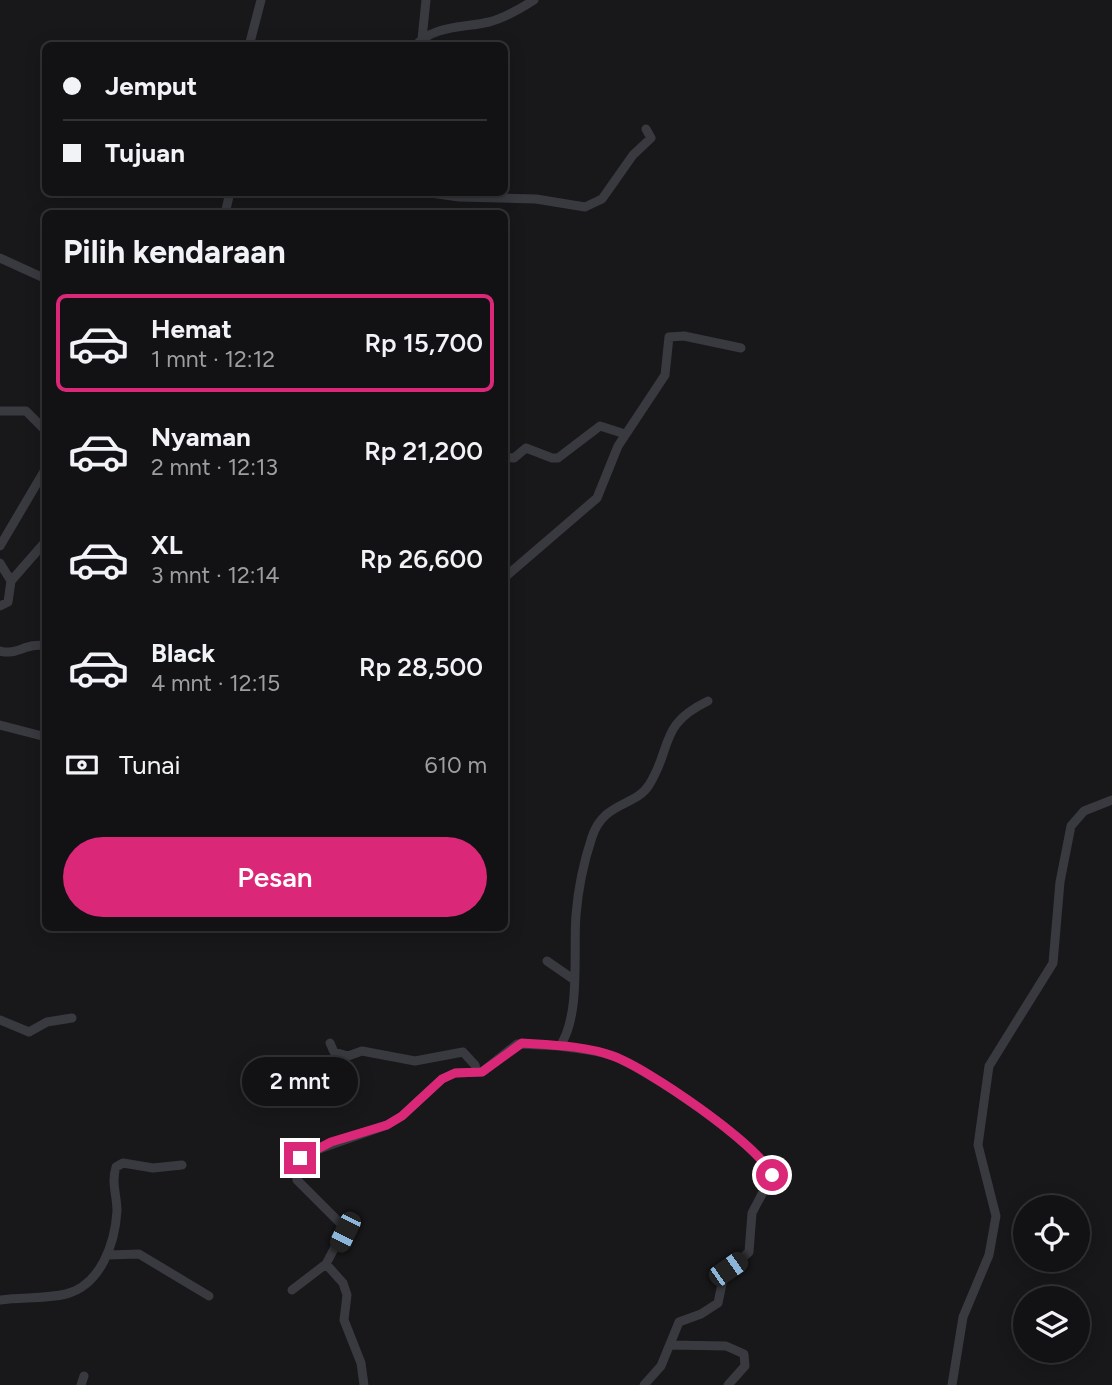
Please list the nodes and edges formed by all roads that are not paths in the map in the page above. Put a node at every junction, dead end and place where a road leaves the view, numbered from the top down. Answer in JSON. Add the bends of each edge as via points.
{"nodes":[{"id":1,"x":261,"y":0,"type":"edge"},
{"id":2,"x":426,"y":0,"type":"edge"},
{"id":3,"x":534,"y":0,"type":"edge"},
{"id":4,"x":250,"y":42,"type":"edge"},
{"id":5,"x":419,"y":42,"type":"edge"},
{"id":6,"x":646,"y":129,"type":"dead end"},
{"id":7,"x":488,"y":196,"type":"edge"},
{"id":8,"x":0,"y":258,"type":"edge"},
{"id":9,"x":42,"y":277,"type":"edge"},
{"id":10,"x":741,"y":348,"type":"dead end"},
{"id":11,"x":0,"y":411,"type":"edge"},
{"id":12,"x":42,"y":427,"type":"edge"},
{"id":13,"x":625,"y":434,"type":"junction"},
{"id":14,"x":508,"y":457,"type":"edge"},
{"id":15,"x":42,"y":475,"type":"edge"},
{"id":16,"x":0,"y":546,"type":"edge"},
{"id":17,"x":42,"y":546,"type":"edge"},
{"id":18,"x":0,"y":564,"type":"edge"},
{"id":19,"x":508,"y":574,"type":"edge"},
{"id":20,"x":11,"y":583,"type":"junction"},
{"id":21,"x":4,"y":604,"type":"edge"},
{"id":22,"x":42,"y":645,"type":"edge"},
{"id":23,"x":0,"y":651,"type":"edge"},
{"id":24,"x":708,"y":701,"type":"dead end"},
{"id":25,"x":0,"y":725,"type":"edge"},
{"id":26,"x":42,"y":736,"type":"edge"},
{"id":27,"x":1112,"y":800,"type":"edge"},
{"id":28,"x":547,"y":961,"type":"dead end"},
{"id":29,"x":573,"y":979,"type":"junction"},
{"id":30,"x":72,"y":1018,"type":"dead end"},
{"id":31,"x":0,"y":1020,"type":"edge"},
{"id":32,"x":330,"y":1043,"type":"dead end"},
{"id":33,"x":560,"y":1046,"type":"junction"},
{"id":34,"x":477,"y":1072,"type":"junction"},
{"id":35,"x":182,"y":1165,"type":"dead end"},
{"id":36,"x":108,"y":1255,"type":"junction"},
{"id":37,"x":326,"y":1264,"type":"junction"},
{"id":38,"x":292,"y":1290,"type":"dead end"},
{"id":39,"x":209,"y":1296,"type":"dead end"},
{"id":40,"x":0,"y":1300,"type":"edge"},
{"id":41,"x":671,"y":1345,"type":"junction"},
{"id":42,"x":364,"y":1385,"type":"edge"},
{"id":43,"x":644,"y":1385,"type":"edge"},
{"id":44,"x":728,"y":1385,"type":"edge"},
{"id":45,"x":952,"y":1385,"type":"edge"}],
"edges":[{"from":1,"to":4,"type":"street"},
{"from":2,"to":5,"type":"street"},
{"from":3,"to":5,"type":"street","via":[[497,19],[443,29]]},
{"from":6,"to":7,"type":"street","via":[[651,138],[602,199],[585,207]]},
{"from":8,"to":9,"type":"street"},
{"from":10,"to":13,"type":"street","via":[[671,336],[665,375]]},
{"from":11,"to":12,"type":"street","via":[[26,411]]},
{"from":13,"to":14,"type":"street","via":[[600,426],[558,458],[526,448]]},
{"from":13,"to":19,"type":"street","via":[[597,498]]},
{"from":15,"to":16,"type":"street"},
{"from":17,"to":20,"type":"street"},
{"from":18,"to":20,"type":"street"},
{"from":20,"to":21,"type":"street"},
{"from":22,"to":23,"type":"street"},
{"from":24,"to":29,"type":"street","via":[[674,725],[646,790],[607,813],[592,835],[576,912]]},
{"from":25,"to":26,"type":"street"},
{"from":27,"to":45,"type":"street","via":[[1084,811],[1071,826],[1060,882],[1053,963],[989,1066],[978,1145],[996,1216],[989,1255],[963,1318]]},
{"from":28,"to":29,"type":"street"},
{"from":29,"to":33,"type":"street","via":[[568,1028]]},
{"from":30,"to":31,"type":"street","via":[[47,1022],[29,1032]]},
{"from":32,"to":34,"type":"street","via":[[334,1052],[345,1056],[362,1051],[415,1061],[463,1052]]},
{"from":33,"to":34,"type":"street","via":[[517,1044],[488,1069]]},
{"from":33,"to":41,"type":"street","via":[[612,1055],[651,1075],[749,1147],[772,1175],[752,1213],[749,1252],[724,1274],[718,1303],[679,1322]]},
{"from":34,"to":37,"type":"street","via":[[448,1075],[387,1125],[331,1142],[300,1158],[297,1180],[345,1230]]},
{"from":35,"to":36,"type":"street","via":[[153,1168],[123,1163],[116,1167],[117,1210]]},
{"from":36,"to":39,"type":"street","via":[[139,1254]]},
{"from":36,"to":40,"type":"street","via":[[95,1276],[67,1294]]},
{"from":37,"to":38,"type":"street"},
{"from":37,"to":42,"type":"street","via":[[347,1295],[344,1320],[361,1363]]},
{"from":41,"to":43,"type":"street"},
{"from":41,"to":44,"type":"street","via":[[726,1346],[744,1354],[745,1366]]}]}
